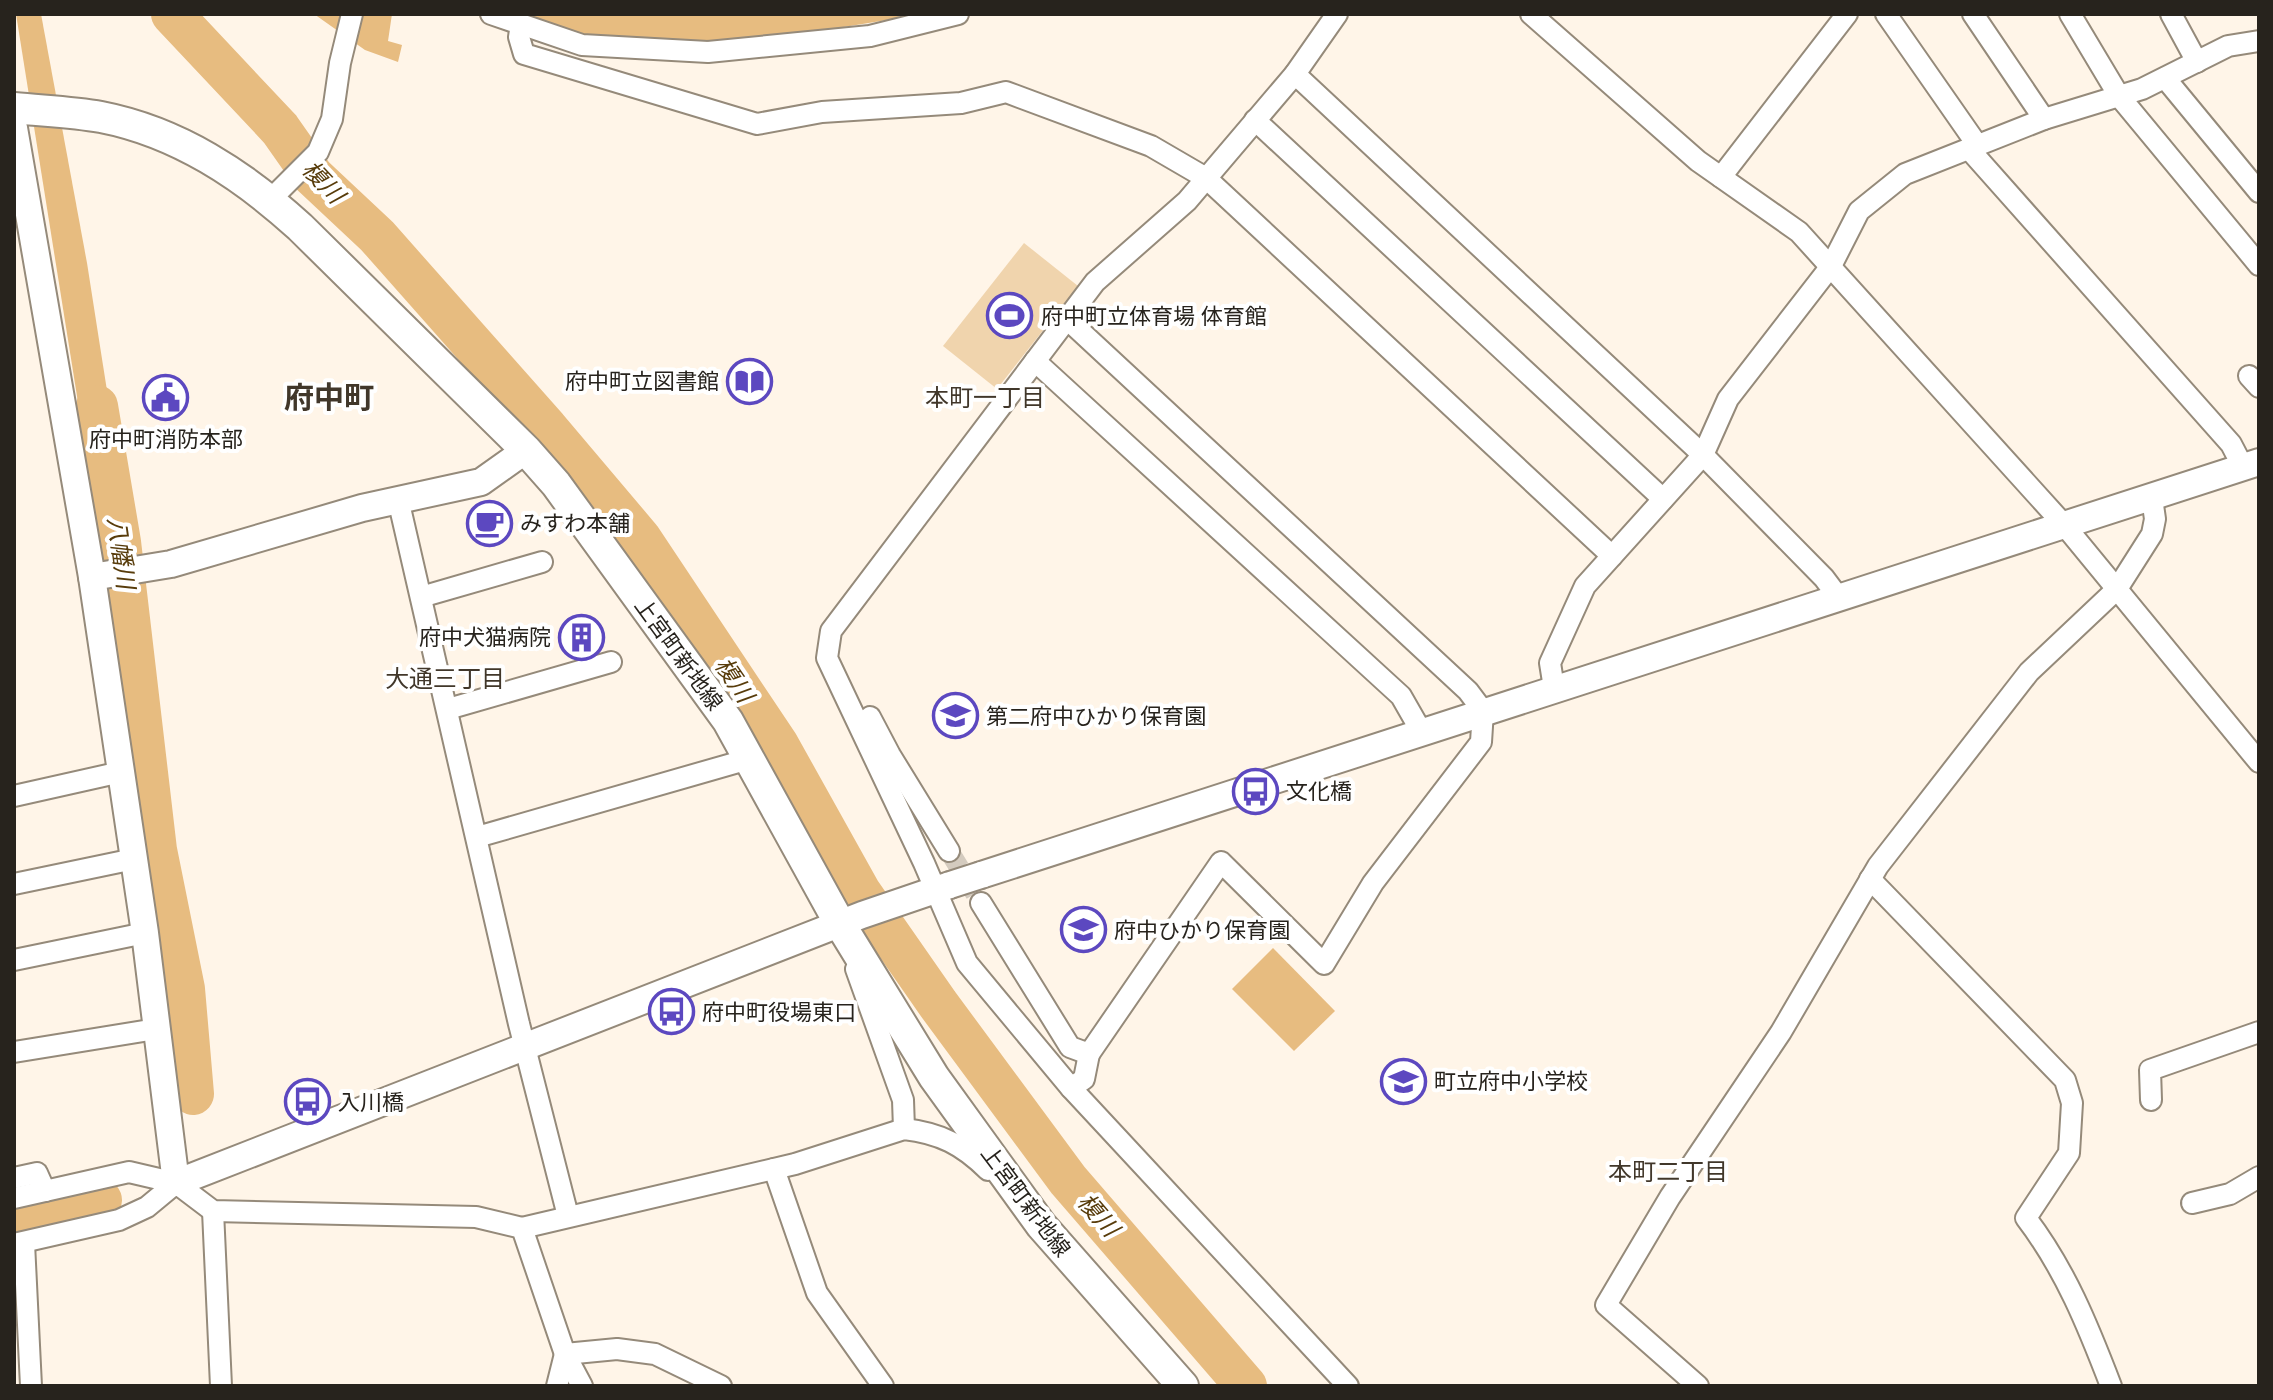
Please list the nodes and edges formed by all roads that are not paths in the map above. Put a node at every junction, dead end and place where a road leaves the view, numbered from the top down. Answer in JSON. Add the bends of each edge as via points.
{"nodes":[{"id":1,"x":352,"y":14,"type":"edge"},
{"id":2,"x":491,"y":14,"type":"edge"},
{"id":3,"x":958,"y":14,"type":"edge"},
{"id":4,"x":1337,"y":14,"type":"edge"},
{"id":5,"x":1531,"y":14,"type":"edge"},
{"id":6,"x":1847,"y":14,"type":"edge"},
{"id":7,"x":1886,"y":14,"type":"edge"},
{"id":8,"x":1973,"y":14,"type":"edge"},
{"id":9,"x":2070,"y":14,"type":"edge"},
{"id":10,"x":2171,"y":14,"type":"edge"},
{"id":11,"x":521,"y":24,"type":"junction"},
{"id":12,"x":2259,"y":41,"type":"edge"},
{"id":13,"x":2197,"y":62,"type":"junction"},
{"id":14,"x":1295,"y":74,"type":"junction"},
{"id":15,"x":2165,"y":78,"type":"junction"},
{"id":16,"x":2119,"y":96,"type":"junction"},
{"id":17,"x":19,"y":115,"type":"edge"},
{"id":18,"x":2044,"y":119,"type":"junction"},
{"id":19,"x":1255,"y":120,"type":"junction"},
{"id":20,"x":1973,"y":147,"type":"junction"},
{"id":21,"x":1721,"y":177,"type":"junction"},
{"id":22,"x":1206,"y":178,"type":"junction"},
{"id":23,"x":280,"y":190,"type":"junction"},
{"id":24,"x":2259,"y":192,"type":"edge"},
{"id":25,"x":2259,"y":265,"type":"edge"},
{"id":26,"x":1831,"y":266,"type":"junction"},
{"id":27,"x":1067,"y":319,"type":"junction"},
{"id":28,"x":1035,"y":361,"type":"junction"},
{"id":29,"x":526,"y":450,"type":"junction"},
{"id":30,"x":1703,"y":455,"type":"junction"},
{"id":31,"x":2251,"y":464,"type":"edge"},
{"id":32,"x":2152,"y":498,"type":"junction"},
{"id":33,"x":398,"y":499,"type":"junction"},
{"id":34,"x":1663,"y":499,"type":"junction"},
{"id":35,"x":2065,"y":526,"type":"junction"},
{"id":36,"x":1612,"y":556,"type":"junction"},
{"id":37,"x":542,"y":562,"type":"dead end"},
{"id":38,"x":92,"y":577,"type":"junction"},
{"id":39,"x":2117,"y":589,"type":"junction"},
{"id":40,"x":421,"y":597,"type":"junction"},
{"id":41,"x":1839,"y":598,"type":"junction"},
{"id":42,"x":611,"y":662,"type":"dead end"},
{"id":43,"x":1554,"y":688,"type":"junction"},
{"id":44,"x":850,"y":703,"type":"junction"},
{"id":45,"x":448,"y":709,"type":"junction"},
{"id":46,"x":1483,"y":711,"type":"junction"},
{"id":47,"x":1421,"y":731,"type":"junction"},
{"id":48,"x":749,"y":759,"type":"junction"},
{"id":49,"x":2259,"y":762,"type":"edge"},
{"id":50,"x":121,"y":772,"type":"junction"},
{"id":51,"x":14,"y":796,"type":"edge"},
{"id":52,"x":477,"y":837,"type":"junction"},
{"id":53,"x":949,"y":851,"type":"tunnel mouth"},
{"id":54,"x":134,"y":859,"type":"junction"},
{"id":55,"x":1870,"y":879,"type":"junction"},
{"id":56,"x":14,"y":884,"type":"edge"},
{"id":57,"x":936,"y":890,"type":"junction"},
{"id":58,"x":981,"y":903,"type":"tunnel mouth"},
{"id":59,"x":851,"y":919,"type":"junction"},
{"id":60,"x":145,"y":933,"type":"junction"},
{"id":61,"x":14,"y":960,"type":"edge"},
{"id":62,"x":156,"y":1029,"type":"junction"},
{"id":63,"x":2259,"y":1032,"type":"edge"},
{"id":64,"x":525,"y":1046,"type":"junction"},
{"id":65,"x":14,"y":1052,"type":"edge"},
{"id":66,"x":1089,"y":1054,"type":"junction"},
{"id":67,"x":1071,"y":1088,"type":"junction"},
{"id":68,"x":2151,"y":1100,"type":"dead end"},
{"id":69,"x":904,"y":1129,"type":"junction"},
{"id":70,"x":774,"y":1169,"type":"junction"},
{"id":71,"x":2259,"y":1177,"type":"edge"},
{"id":72,"x":14,"y":1178,"type":"edge"},
{"id":73,"x":176,"y":1183,"type":"junction"},
{"id":74,"x":45,"y":1191,"type":"junction"},
{"id":75,"x":14,"y":1198,"type":"edge"},
{"id":76,"x":2192,"y":1203,"type":"dead end"},
{"id":77,"x":213,"y":1211,"type":"junction"},
{"id":78,"x":568,"y":1216,"type":"junction"},
{"id":79,"x":1041,"y":1225,"type":"junction"},
{"id":80,"x":522,"y":1228,"type":"junction"},
{"id":81,"x":19,"y":1244,"type":"edge"},
{"id":82,"x":565,"y":1354,"type":"junction"},
{"id":83,"x":31,"y":1386,"type":"edge"},
{"id":84,"x":221,"y":1386,"type":"edge"},
{"id":85,"x":557,"y":1386,"type":"edge"},
{"id":86,"x":582,"y":1386,"type":"edge"},
{"id":87,"x":721,"y":1386,"type":"edge"},
{"id":88,"x":883,"y":1386,"type":"edge"},
{"id":89,"x":1183,"y":1386,"type":"edge"},
{"id":90,"x":1348,"y":1386,"type":"edge"},
{"id":91,"x":1698,"y":1386,"type":"edge"},
{"id":92,"x":2111,"y":1386,"type":"edge"}],
"edges":[{"from":1,"to":23,"type":"street","via":[[332,119],[318,152]]},
{"from":2,"to":11,"type":"street"},
{"from":3,"to":11,"type":"street","via":[[870,36],[708,52],[582,45]]},
{"from":4,"to":14,"type":"street"},
{"from":5,"to":21,"type":"street"},
{"from":6,"to":21,"type":"street"},
{"from":7,"to":20,"type":"street"},
{"from":8,"to":18,"type":"street"},
{"from":9,"to":16,"type":"street"},
{"from":10,"to":13,"type":"street"},
{"from":11,"to":22,"type":"street","via":[[524,54],[757,124],[822,112],[961,103],[1006,92],[1151,146]]},
{"from":12,"to":13,"type":"street","via":[[2228,46]]},
{"from":13,"to":15,"type":"street"},
{"from":14,"to":19,"type":"street"},
{"from":14,"to":30,"type":"street"},
{"from":15,"to":16,"type":"street"},
{"from":15,"to":24,"type":"street"},
{"from":16,"to":18,"type":"street"},
{"from":16,"to":25,"type":"street"},
{"from":17,"to":23,"type":"main road","name":"上宮町新地線","via":[[101,117],[153,131]]},
{"from":17,"to":38,"type":"street"},
{"from":18,"to":20,"type":"street"},
{"from":19,"to":22,"type":"street"},
{"from":19,"to":34,"type":"street"},
{"from":20,"to":26,"type":"street","via":[[1905,174],[1859,211]]},
{"from":20,"to":31,"type":"street"},
{"from":21,"to":26,"type":"street","via":[[1799,232]]},
{"from":22,"to":27,"type":"street","via":[[1095,282]]},
{"from":22,"to":36,"type":"street"},
{"from":23,"to":29,"type":"main road","name":"上宮町新地線","via":[[300,227]]},
{"from":26,"to":30,"type":"street","via":[[1728,399]]},
{"from":26,"to":35,"type":"street"},
{"from":27,"to":28,"type":"street"},
{"from":27,"to":46,"type":"street","via":[[1468,691]]},
{"from":28,"to":44,"type":"street","via":[[831,631],[827,658]]},
{"from":28,"to":47,"type":"street","via":[[1401,696]]},
{"from":29,"to":33,"type":"street","via":[[481,482]]},
{"from":29,"to":48,"type":"main road","name":"上宮町新地線","via":[[728,721]]},
{"from":30,"to":34,"type":"street"},
{"from":30,"to":41,"type":"street"},
{"from":31,"to":32,"type":"street"},
{"from":32,"to":35,"type":"street"},
{"from":32,"to":39,"type":"street","via":[[2152,534]]},
{"from":33,"to":38,"type":"street","via":[[171,564]]},
{"from":33,"to":40,"type":"street"},
{"from":34,"to":36,"type":"street"},
{"from":35,"to":39,"type":"street"},
{"from":35,"to":41,"type":"street"},
{"from":36,"to":43,"type":"street","via":[[1585,586],[1550,663]]},
{"from":37,"to":40,"type":"street"},
{"from":38,"to":50,"type":"street"},
{"from":39,"to":49,"type":"street"},
{"from":39,"to":55,"type":"street","via":[[2029,672]]},
{"from":40,"to":45,"type":"street"},
{"from":41,"to":43,"type":"street"},
{"from":42,"to":45,"type":"street"},
{"from":43,"to":46,"type":"street"},
{"from":44,"to":53,"type":"street","via":[[866,709]]},
{"from":44,"to":57,"type":"street"},
{"from":45,"to":52,"type":"street"},
{"from":46,"to":47,"type":"street"},
{"from":46,"to":66,"type":"street","via":[[1481,742],[1373,883],[1324,964],[1221,862]]},
{"from":47,"to":57,"type":"street","bridge":true},
{"from":48,"to":52,"type":"street"},
{"from":48,"to":59,"type":"main road","name":"上宮町新地線"},
{"from":50,"to":51,"type":"street"},
{"from":50,"to":54,"type":"street"},
{"from":52,"to":64,"type":"street"},
{"from":54,"to":56,"type":"street"},
{"from":54,"to":60,"type":"street"},
{"from":55,"to":91,"type":"street","via":[[1781,1032],[1670,1197],[1606,1305]]},
{"from":55,"to":92,"type":"street","via":[[2065,1080],[2072,1103],[2069,1153],[2026,1218],[2084,1314]]},
{"from":57,"to":59,"type":"street"},
{"from":57,"to":67,"type":"street","via":[[967,963]]},
{"from":58,"to":66,"type":"street","via":[[1070,1047]]},
{"from":59,"to":64,"type":"street"},
{"from":59,"to":69,"type":"street","via":[[903,1100]]},
{"from":59,"to":79,"type":"main road","name":"上宮町新地線","via":[[934,1077]]},
{"from":60,"to":61,"type":"street"},
{"from":60,"to":62,"type":"street"},
{"from":62,"to":65,"type":"street"},
{"from":62,"to":73,"type":"street"},
{"from":63,"to":68,"type":"street","via":[[2150,1070]]},
{"from":64,"to":73,"type":"street"},
{"from":64,"to":78,"type":"street"},
{"from":66,"to":67,"type":"street","via":[[1084,1079]]},
{"from":67,"to":90,"type":"street"},
{"from":69,"to":70,"type":"street"},
{"from":69,"to":79,"type":"street","via":[[966,1149]]},
{"from":70,"to":78,"type":"street"},
{"from":70,"to":88,"type":"street","via":[[817,1293]]},
{"from":71,"to":76,"type":"street","via":[[2230,1194]]},
{"from":72,"to":74,"type":"street","via":[[37,1173]]},
{"from":73,"to":74,"type":"street","via":[[129,1172]]},
{"from":73,"to":77,"type":"street"},
{"from":73,"to":81,"type":"street","via":[[147,1207],[119,1220]]},
{"from":74,"to":75,"type":"street"},
{"from":77,"to":80,"type":"street","via":[[476,1217]]},
{"from":77,"to":84,"type":"street"},
{"from":78,"to":80,"type":"street"},
{"from":79,"to":89,"type":"main road","name":"上宮町新地線"},
{"from":80,"to":82,"type":"street"},
{"from":81,"to":83,"type":"street"},
{"from":82,"to":85,"type":"street"},
{"from":82,"to":86,"type":"street"},
{"from":82,"to":87,"type":"street","via":[[617,1349],[655,1354]]}]}
